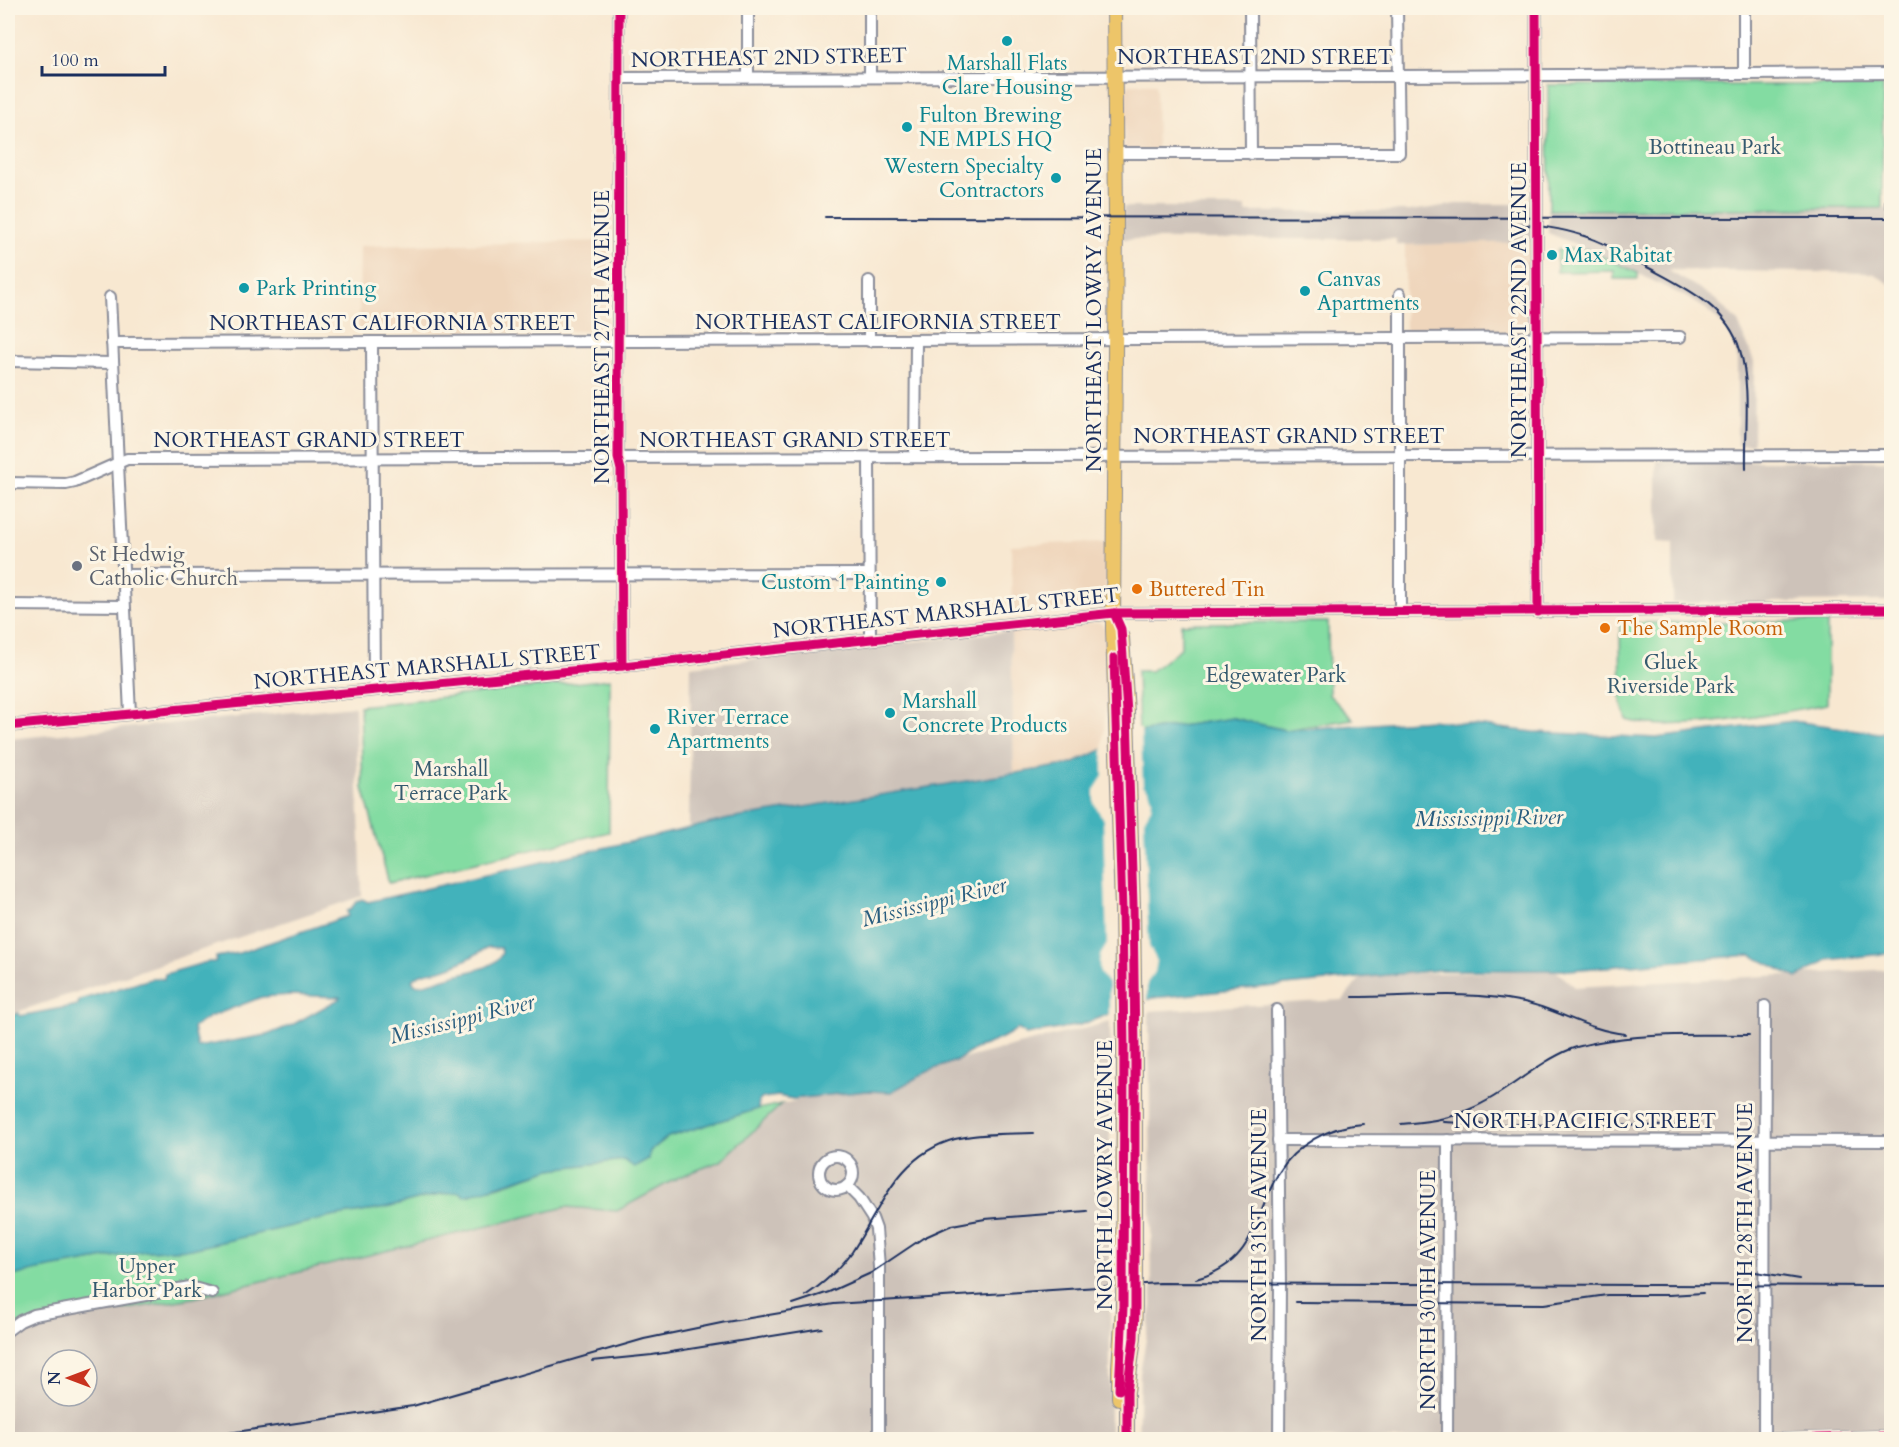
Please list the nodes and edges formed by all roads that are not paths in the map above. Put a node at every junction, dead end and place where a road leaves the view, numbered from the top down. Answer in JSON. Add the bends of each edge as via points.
{"nodes":[{"id":1,"x":619,"y":8,"type":"edge"},
{"id":2,"x":748,"y":8,"type":"edge"},
{"id":3,"x":870,"y":8,"type":"edge"},
{"id":4,"x":1114,"y":8,"type":"edge"},
{"id":5,"x":1250,"y":8,"type":"edge"},
{"id":6,"x":1397,"y":8,"type":"edge"},
{"id":7,"x":1536,"y":8,"type":"edge"},
{"id":8,"x":1744,"y":8,"type":"edge"},
{"id":9,"x":1744,"y":73,"type":"junction"},
{"id":10,"x":1892,"y":73,"type":"edge"},
{"id":11,"x":1536,"y":74,"type":"junction"},
{"id":12,"x":1250,"y":75,"type":"junction"},
{"id":13,"x":870,"y":76,"type":"junction"},
{"id":14,"x":1398,"y":76,"type":"junction"},
{"id":15,"x":748,"y":77,"type":"junction"},
{"id":16,"x":1115,"y":77,"type":"junction"},
{"id":17,"x":619,"y":78,"type":"junction"},
{"id":18,"x":1892,"y":140,"type":"edge"},
{"id":19,"x":1115,"y":153,"type":"junction"},
{"id":20,"x":1251,"y":154,"type":"junction"},
{"id":21,"x":1891,"y":204,"type":"edge"},
{"id":22,"x":869,"y":281,"type":"dead end"},
{"id":23,"x":1400,"y":294,"type":"dead end"},
{"id":24,"x":110,"y":297,"type":"dead end"},
{"id":25,"x":1115,"y":338,"type":"junction"},
{"id":26,"x":1536,"y":338,"type":"junction"},
{"id":27,"x":1680,"y":338,"type":"dead end"},
{"id":28,"x":1400,"y":339,"type":"junction"},
{"id":29,"x":869,"y":341,"type":"junction"},
{"id":30,"x":916,"y":341,"type":"junction"},
{"id":31,"x":372,"y":342,"type":"junction"},
{"id":32,"x":619,"y":342,"type":"junction"},
{"id":33,"x":112,"y":343,"type":"junction"},
{"id":34,"x":8,"y":361,"type":"edge"},
{"id":35,"x":112,"y":363,"type":"junction"},
{"id":36,"x":1537,"y":455,"type":"junction"},
{"id":37,"x":1892,"y":455,"type":"edge"},
{"id":38,"x":1115,"y":456,"type":"junction"},
{"id":39,"x":1400,"y":456,"type":"junction"},
{"id":40,"x":915,"y":457,"type":"junction"},
{"id":41,"x":372,"y":458,"type":"junction"},
{"id":42,"x":618,"y":458,"type":"junction"},
{"id":43,"x":869,"y":458,"type":"junction"},
{"id":44,"x":117,"y":463,"type":"junction"},
{"id":45,"x":8,"y":483,"type":"edge"},
{"id":46,"x":621,"y":574,"type":"junction"},
{"id":47,"x":869,"y":574,"type":"junction"},
{"id":48,"x":122,"y":575,"type":"junction"},
{"id":49,"x":373,"y":575,"type":"junction"},
{"id":50,"x":8,"y":605,"type":"edge"},
{"id":51,"x":124,"y":606,"type":"junction"},
{"id":52,"x":1892,"y":609,"type":"edge"},
{"id":53,"x":1400,"y":610,"type":"junction"},
{"id":54,"x":1538,"y":612,"type":"junction"},
{"id":55,"x":1114,"y":613,"type":"junction"},
{"id":56,"x":870,"y":639,"type":"junction"},
{"id":57,"x":622,"y":666,"type":"junction"},
{"id":58,"x":374,"y":689,"type":"junction"},
{"id":59,"x":130,"y":713,"type":"junction"},
{"id":60,"x":8,"y":726,"type":"edge"},
{"id":61,"x":1128,"y":908,"type":"joint"},
{"id":62,"x":1765,"y":1006,"type":"dead end"},
{"id":63,"x":1277,"y":1010,"type":"dead end"},
{"id":64,"x":1278,"y":1140,"type":"junction"},
{"id":65,"x":1448,"y":1140,"type":"junction"},
{"id":66,"x":1764,"y":1141,"type":"junction"},
{"id":67,"x":1892,"y":1141,"type":"edge"},
{"id":68,"x":847,"y":1186,"type":"dead end"},
{"id":69,"x":212,"y":1293,"type":"dead end"},
{"id":70,"x":1129,"y":1307,"type":"junction"},
{"id":71,"x":8,"y":1330,"type":"edge"},
{"id":72,"x":1892,"y":1436,"type":"edge"},
{"id":73,"x":1764,"y":1439,"type":"edge"},
{"id":74,"x":879,"y":1440,"type":"edge"},
{"id":75,"x":1118,"y":1440,"type":"edge"},
{"id":76,"x":1127,"y":1440,"type":"edge"},
{"id":77,"x":1279,"y":1440,"type":"edge"},
{"id":78,"x":1447,"y":1440,"type":"edge"},
{"id":79,"x":1753,"y":1440,"type":"edge"}],
"edges":[{"from":1,"to":17,"type":"street","name":"NORTHEAST 27TH AVENUE"},
{"from":2,"to":15,"type":"street"},
{"from":3,"to":13,"type":"street"},
{"from":4,"to":16,"type":"main road","name":"NORTHEAST LOWRY AVENUE"},
{"from":5,"to":12,"type":"street"},
{"from":6,"to":14,"type":"street"},
{"from":7,"to":11,"type":"street","name":"NORTHEAST 22ND AVENUE"},
{"from":8,"to":9,"type":"street"},
{"from":9,"to":10,"type":"street","name":"NORTHEAST 2ND STREET"},
{"from":9,"to":11,"type":"street","name":"NORTHEAST 2ND STREET"},
{"from":11,"to":14,"type":"street","name":"NORTHEAST 2ND STREET"},
{"from":11,"to":26,"type":"street","name":"NORTHEAST 22ND AVENUE"},
{"from":12,"to":14,"type":"street","name":"NORTHEAST 2ND STREET"},
{"from":12,"to":16,"type":"street","name":"NORTHEAST 2ND STREET"},
{"from":12,"to":20,"type":"street"},
{"from":13,"to":15,"type":"street","name":"NORTHEAST 2ND STREET"},
{"from":13,"to":16,"type":"street","name":"NORTHEAST 2ND STREET"},
{"from":14,"to":20,"type":"street","via":[[1398,153]]},
{"from":15,"to":17,"type":"street","name":"NORTHEAST 2ND STREET"},
{"from":16,"to":19,"type":"main road","name":"NORTHEAST LOWRY AVENUE"},
{"from":17,"to":32,"type":"street","name":"NORTHEAST 27TH AVENUE"},
{"from":18,"to":21,"type":"street"},
{"from":19,"to":20,"type":"street"},
{"from":19,"to":25,"type":"main road","name":"NORTHEAST LOWRY AVENUE"},
{"from":22,"to":29,"type":"street"},
{"from":23,"to":28,"type":"street"},
{"from":24,"to":33,"type":"street"},
{"from":25,"to":28,"type":"street","name":"NORTHEAST CALIFORNIA STREET"},
{"from":25,"to":30,"type":"street","name":"NORTHEAST CALIFORNIA STREET"},
{"from":25,"to":38,"type":"main road","name":"NORTHEAST LOWRY AVENUE"},
{"from":26,"to":27,"type":"street","name":"NORTHEAST CALIFORNIA STREET"},
{"from":26,"to":28,"type":"street","name":"NORTHEAST CALIFORNIA STREET"},
{"from":26,"to":36,"type":"street","name":"NORTHEAST 22ND AVENUE"},
{"from":28,"to":39,"type":"street"},
{"from":29,"to":30,"type":"street","name":"NORTHEAST CALIFORNIA STREET"},
{"from":29,"to":32,"type":"street","name":"NORTHEAST CALIFORNIA STREET"},
{"from":30,"to":40,"type":"street"},
{"from":31,"to":32,"type":"street","name":"NORTHEAST CALIFORNIA STREET"},
{"from":31,"to":33,"type":"street","name":"NORTHEAST CALIFORNIA STREET"},
{"from":31,"to":41,"type":"street"},
{"from":32,"to":42,"type":"street","name":"NORTHEAST 27TH AVENUE"},
{"from":33,"to":35,"type":"street"},
{"from":34,"to":35,"type":"street"},
{"from":35,"to":44,"type":"street"},
{"from":36,"to":37,"type":"street","name":"NORTHEAST GRAND STREET"},
{"from":36,"to":39,"type":"street","name":"NORTHEAST GRAND STREET"},
{"from":36,"to":54,"type":"street","name":"NORTHEAST 22ND AVENUE"},
{"from":38,"to":39,"type":"street","name":"NORTHEAST GRAND STREET"},
{"from":38,"to":40,"type":"street","name":"NORTHEAST GRAND STREET"},
{"from":38,"to":55,"type":"main road","name":"NORTHEAST LOWRY AVENUE"},
{"from":39,"to":53,"type":"street"},
{"from":40,"to":43,"type":"street","name":"NORTHEAST GRAND STREET"},
{"from":41,"to":42,"type":"street","name":"NORTHEAST GRAND STREET"},
{"from":41,"to":44,"type":"street","name":"NORTHEAST GRAND STREET","via":[[127,459]]},
{"from":41,"to":49,"type":"street"},
{"from":42,"to":43,"type":"street","name":"NORTHEAST GRAND STREET"},
{"from":42,"to":46,"type":"street","name":"NORTHEAST 27TH AVENUE"},
{"from":43,"to":47,"type":"street"},
{"from":44,"to":45,"type":"street","name":"NORTHEAST GRAND STREET","via":[[66,484]]},
{"from":44,"to":48,"type":"street"},
{"from":46,"to":47,"type":"street"},
{"from":46,"to":49,"type":"street"},
{"from":46,"to":57,"type":"street","name":"NORTHEAST 27TH AVENUE"},
{"from":47,"to":56,"type":"street"},
{"from":48,"to":49,"type":"street"},
{"from":48,"to":51,"type":"street"},
{"from":49,"to":58,"type":"street"},
{"from":50,"to":51,"type":"street"},
{"from":51,"to":59,"type":"street"},
{"from":52,"to":54,"type":"street","name":"NORTHEAST MARSHALL STREET"},
{"from":53,"to":54,"type":"street","name":"NORTHEAST MARSHALL STREET"},
{"from":53,"to":55,"type":"street","name":"NORTHEAST MARSHALL STREET"},
{"from":55,"to":56,"type":"street","name":"NORTHEAST MARSHALL STREET"},
{"from":55,"to":61,"type":"main road","name":"NORTHEAST LOWRY AVENUE"},
{"from":56,"to":57,"type":"street","name":"NORTHEAST MARSHALL STREET"},
{"from":57,"to":58,"type":"street","name":"NORTHEAST MARSHALL STREET"},
{"from":58,"to":59,"type":"street","name":"NORTHEAST MARSHALL STREET"},
{"from":59,"to":60,"type":"street","name":"NORTHEAST MARSHALL STREET"},
{"from":61,"to":70,"type":"main road","name":"NORTH LOWRY AVENUE","bridge":true,"via":[[1136,1046]]},
{"from":62,"to":66,"type":"street","name":"NORTH 28TH AVENUE"},
{"from":63,"to":64,"type":"street","name":"NORTH 31ST AVENUE"},
{"from":64,"to":65,"type":"street","name":"NORTH PACIFIC STREET"},
{"from":64,"to":77,"type":"street","name":"NORTH 31ST AVENUE"},
{"from":65,"to":66,"type":"street","name":"NORTH PACIFIC STREET"},
{"from":65,"to":78,"type":"street","name":"NORTH 30TH AVENUE"},
{"from":66,"to":67,"type":"street","name":"NORTH PACIFIC STREET"},
{"from":66,"to":73,"type":"street","name":"NORTH 28TH AVENUE"},
{"from":68,"to":74,"type":"street","via":[[859,1198],[876,1229]]},
{"from":69,"to":71,"type":"street","via":[[190,1287],[34,1315]]},
{"from":70,"to":75,"type":"main road","name":"NORTH LOWRY AVENUE","via":[[1119,1367]]},
{"from":70,"to":76,"type":"main road","name":"NORTH LOWRY AVENUE","via":[[1134,1338],[1127,1392]]},
{"from":72,"to":73,"type":"street"},
{"from":73,"to":79,"type":"street"}]}
